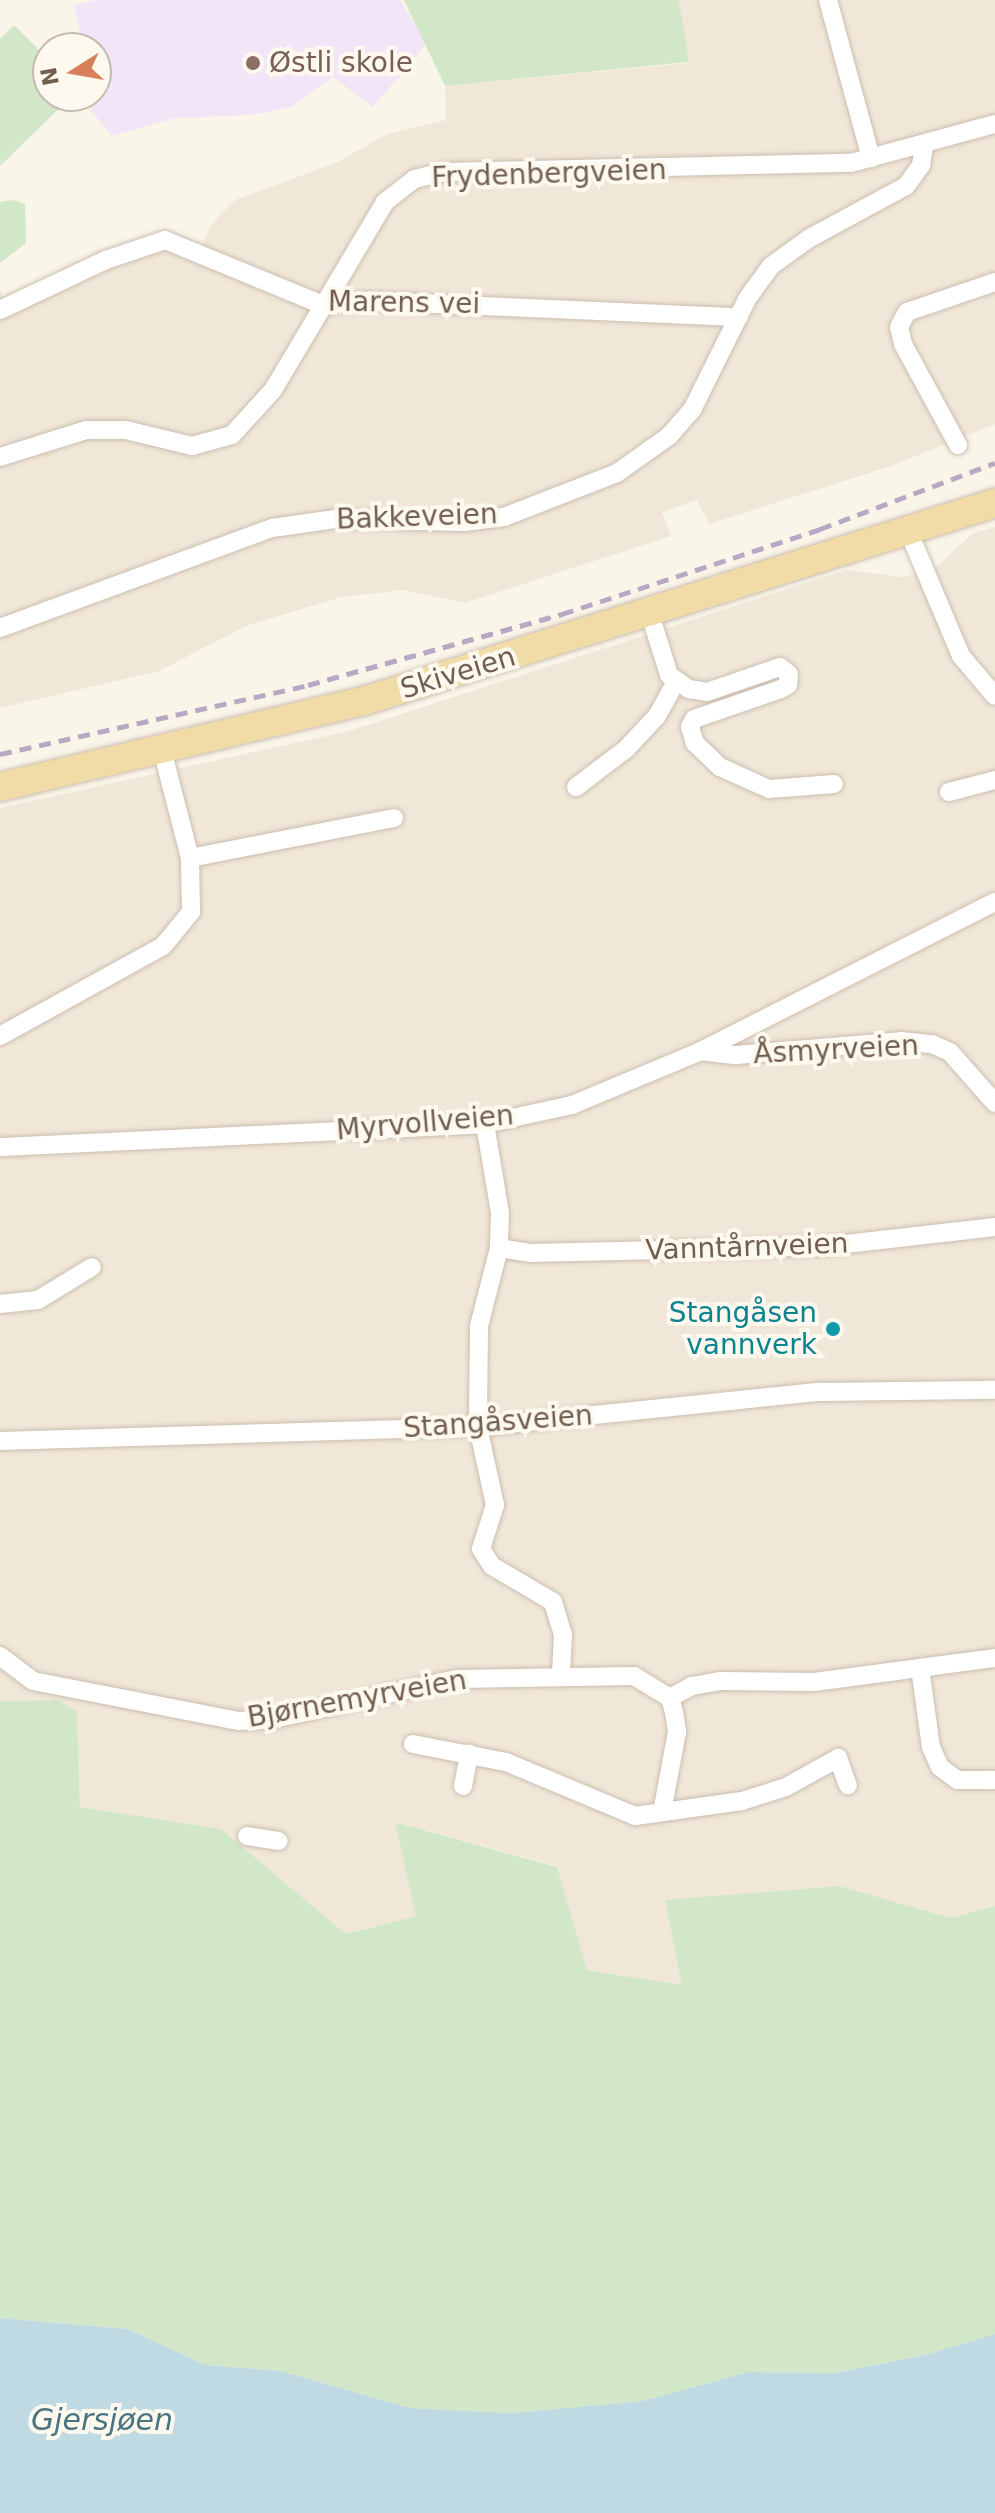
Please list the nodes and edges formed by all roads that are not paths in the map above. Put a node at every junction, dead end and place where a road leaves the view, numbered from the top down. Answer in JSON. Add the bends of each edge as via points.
{"nodes":[{"id":1,"x":828,"y":0,"type":"edge"},
{"id":2,"x":995,"y":124,"type":"edge"},
{"id":3,"x":924,"y":146,"type":"junction"},
{"id":4,"x":871,"y":158,"type":"junction"},
{"id":5,"x":995,"y":282,"type":"edge"},
{"id":6,"x":323,"y":305,"type":"junction"},
{"id":7,"x":0,"y":310,"type":"edge"},
{"id":8,"x":739,"y":317,"type":"junction"},
{"id":9,"x":958,"y":445,"type":"dead end"},
{"id":10,"x":0,"y":457,"type":"edge"},
{"id":11,"x":995,"y":503,"type":"edge"},
{"id":12,"x":907,"y":528,"type":"junction"},
{"id":13,"x":654,"y":627,"type":"dead end"},
{"id":14,"x":0,"y":628,"type":"edge"},
{"id":15,"x":676,"y":682,"type":"junction"},
{"id":16,"x":995,"y":696,"type":"edge"},
{"id":17,"x":162,"y":750,"type":"junction"},
{"id":18,"x":995,"y":780,"type":"edge"},
{"id":19,"x":834,"y":784,"type":"dead end"},
{"id":20,"x":0,"y":787,"type":"edge"},
{"id":21,"x":576,"y":787,"type":"dead end"},
{"id":22,"x":949,"y":792,"type":"dead end"},
{"id":23,"x":394,"y":818,"type":"dead end"},
{"id":24,"x":190,"y":858,"type":"junction"},
{"id":25,"x":995,"y":902,"type":"edge"},
{"id":26,"x":0,"y":1036,"type":"edge"},
{"id":27,"x":701,"y":1051,"type":"junction"},
{"id":28,"x":995,"y":1103,"type":"edge"},
{"id":29,"x":485,"y":1124,"type":"junction"},
{"id":30,"x":0,"y":1147,"type":"edge"},
{"id":31,"x":995,"y":1227,"type":"edge"},
{"id":32,"x":499,"y":1248,"type":"junction"},
{"id":33,"x":92,"y":1267,"type":"dead end"},
{"id":34,"x":0,"y":1304,"type":"edge"},
{"id":35,"x":995,"y":1390,"type":"edge"},
{"id":36,"x":478,"y":1427,"type":"junction"},
{"id":37,"x":0,"y":1441,"type":"edge"},
{"id":38,"x":995,"y":1658,"type":"edge"},
{"id":39,"x":3,"y":1664,"type":"edge"},
{"id":40,"x":920,"y":1668,"type":"junction"},
{"id":41,"x":561,"y":1674,"type":"junction"},
{"id":42,"x":670,"y":1698,"type":"junction"},
{"id":43,"x":413,"y":1744,"type":"dead end"},
{"id":44,"x":469,"y":1754,"type":"junction"},
{"id":45,"x":995,"y":1780,"type":"edge"},
{"id":46,"x":848,"y":1785,"type":"dead end"},
{"id":47,"x":463,"y":1786,"type":"dead end"},
{"id":48,"x":662,"y":1812,"type":"junction"},
{"id":49,"x":247,"y":1836,"type":"dead end"},
{"id":50,"x":279,"y":1841,"type":"dead end"}],
"edges":[{"from":1,"to":4,"type":"street"},
{"from":2,"to":3,"type":"street","name":"Frydenbergveien"},
{"from":3,"to":4,"type":"street","name":"Frydenbergveien"},
{"from":3,"to":8,"type":"street","name":"Bakkeveien","via":[[921,165],[906,186],[788,251],[758,280]]},
{"from":4,"to":6,"type":"street","name":"Frydenbergveien","via":[[791,167],[429,175],[399,188],[385,202]]},
{"from":5,"to":9,"type":"street","via":[[907,312],[899,327]]},
{"from":6,"to":7,"type":"street","name":"Marens vei","via":[[161,240]]},
{"from":6,"to":8,"type":"street","name":"Marens vei","via":[[367,301]]},
{"from":6,"to":10,"type":"street","name":"Frydenbergveien","via":[[265,400],[232,435],[192,446],[126,430],[86,430]]},
{"from":8,"to":14,"type":"street","name":"Bakkeveien","via":[[693,408],[669,436],[586,487],[504,517],[420,523],[335,519],[272,528]]},
{"from":11,"to":12,"type":"main road","name":"Skiveien"},
{"from":12,"to":16,"type":"street","via":[[961,656]]},
{"from":12,"to":17,"type":"main road","name":"Skiveien","via":[[442,678]]},
{"from":13,"to":15,"type":"street"},
{"from":15,"to":19,"type":"street","via":[[707,692],[785,669],[791,679],[781,689],[694,719],[690,727],[695,743],[729,773],[769,789]]},
{"from":15,"to":21,"type":"street","via":[[657,716],[626,749]]},
{"from":17,"to":20,"type":"main road","name":"Skiveien"},
{"from":17,"to":24,"type":"street"},
{"from":18,"to":22,"type":"street"},
{"from":23,"to":24,"type":"street"},
{"from":24,"to":26,"type":"street","via":[[191,912],[163,946]]},
{"from":25,"to":27,"type":"street","name":"Myrvollveien"},
{"from":27,"to":28,"type":"street","name":"Åsmyrveien","via":[[736,1055],[901,1041],[932,1044],[950,1052]]},
{"from":27,"to":29,"type":"street","name":"Myrvollveien","via":[[572,1105]]},
{"from":29,"to":30,"type":"street","name":"Myrvollveien"},
{"from":29,"to":32,"type":"street","via":[[500,1213]]},
{"from":31,"to":32,"type":"street","name":"Vanntårnveien","via":[[828,1246],[543,1253]]},
{"from":32,"to":36,"type":"street","via":[[479,1326]]},
{"from":33,"to":34,"type":"street","via":[[38,1300]]},
{"from":35,"to":36,"type":"street","name":"Stangåsveien","via":[[835,1391]]},
{"from":36,"to":37,"type":"street","name":"Stangåsveien"},
{"from":36,"to":41,"type":"street","via":[[495,1505],[481,1549],[492,1566],[553,1602],[563,1634]]},
{"from":38,"to":40,"type":"street"},
{"from":39,"to":41,"type":"street","name":"Bjørnemyrveien","via":[[48,1684],[239,1721],[273,1719],[457,1679]]},
{"from":40,"to":42,"type":"street","via":[[814,1682],[720,1681],[692,1686]]},
{"from":40,"to":45,"type":"street","via":[[931,1747],[940,1767],[957,1780]]},
{"from":41,"to":42,"type":"street","name":"Bjørnemyrveien","via":[[634,1676]]},
{"from":42,"to":48,"type":"street","via":[[677,1732]]},
{"from":43,"to":44,"type":"street","name":"Bjørnemyrveien"},
{"from":44,"to":47,"type":"street"},
{"from":44,"to":48,"type":"street","name":"Bjørnemyrveien","via":[[556,1781],[622,1812],[644,1817]]},
{"from":46,"to":48,"type":"street","name":"Bjørnemyrveien","via":[[838,1758],[767,1794]]},
{"from":49,"to":50,"type":"street"}]}
